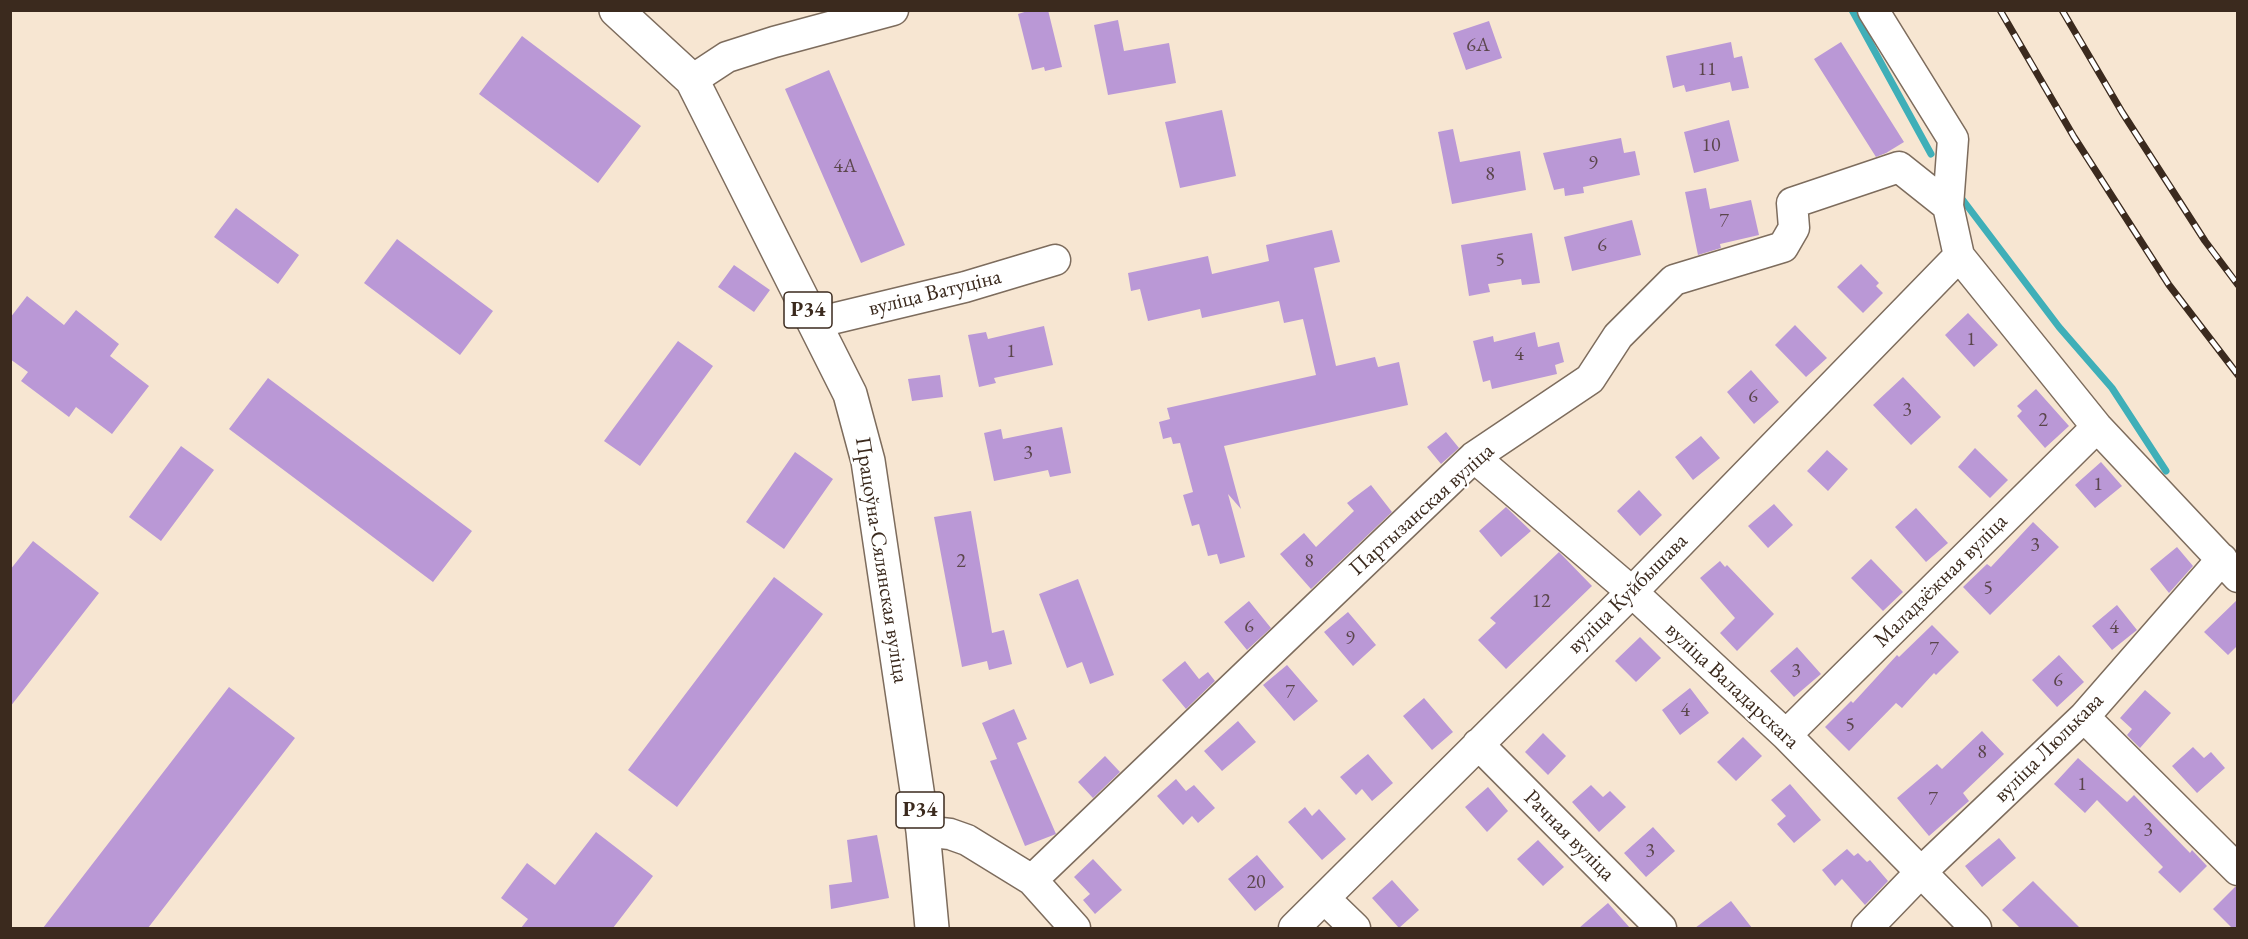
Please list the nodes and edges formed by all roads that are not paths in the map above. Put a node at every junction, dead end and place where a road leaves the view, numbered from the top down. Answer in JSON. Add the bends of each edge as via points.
{"nodes":[{"id":1,"x":616,"y":10,"type":"edge"},
{"id":2,"x":893,"y":10,"type":"edge"},
{"id":3,"x":1873,"y":10,"type":"edge"},
{"id":4,"x":692,"y":80,"type":"junction"},
{"id":5,"x":1948,"y":206,"type":"junction"},
{"id":6,"x":1959,"y":256,"type":"junction"},
{"id":7,"x":1055,"y":260,"type":"dead end"},
{"id":8,"x":814,"y":322,"type":"junction"},
{"id":9,"x":2097,"y":428,"type":"junction"},
{"id":10,"x":1474,"y":457,"type":"junction"},
{"id":11,"x":2230,"y":568,"type":"edge"},
{"id":12,"x":1632,"y":592,"type":"junction"},
{"id":13,"x":2084,"y":717,"type":"junction"},
{"id":14,"x":1786,"y":735,"type":"junction"},
{"id":15,"x":1478,"y":744,"type":"junction"},
{"id":16,"x":923,"y":831,"type":"junction"},
{"id":17,"x":2238,"y":870,"type":"edge"},
{"id":18,"x":1920,"y":873,"type":"junction"},
{"id":19,"x":1032,"y":880,"type":"junction"},
{"id":20,"x":1325,"y":899,"type":"junction"},
{"id":21,"x":932,"y":928,"type":"edge"},
{"id":22,"x":1075,"y":928,"type":"edge"},
{"id":23,"x":1294,"y":928,"type":"edge"},
{"id":24,"x":1355,"y":928,"type":"edge"},
{"id":25,"x":1661,"y":928,"type":"edge"},
{"id":26,"x":1867,"y":928,"type":"edge"},
{"id":27,"x":1976,"y":928,"type":"edge"}],
"edges":[{"from":1,"to":4,"type":"main road","name":"Працоўна-Сялянская вуліца","number":"Р34"},
{"from":2,"to":4,"type":"street","via":[[727,57]]},
{"from":3,"to":5,"type":"street","via":[[1953,139]]},
{"from":4,"to":8,"type":"main road","name":"Працоўна-Сялянская вуліца","number":"Р34"},
{"from":5,"to":6,"type":"street"},
{"from":5,"to":10,"type":"street","name":"Партызанская вуліца","via":[[1899,167],[1792,203],[1794,228],[1783,247],[1674,280],[1618,336],[1590,379]]},
{"from":6,"to":9,"type":"street"},
{"from":6,"to":12,"type":"street","name":"вуліца Куйбышава"},
{"from":7,"to":8,"type":"street","name":"вуліца Ватуціна","via":[[965,287]]},
{"from":8,"to":16,"type":"main road","name":"Працоўна-Сялянская вуліца","number":"Р34","via":[[850,394],[868,461]]},
{"from":9,"to":11,"type":"street"},
{"from":9,"to":14,"type":"street","name":"Маладзёжная вуліца"},
{"from":10,"to":12,"type":"street","name":"вуліца Валадарскага"},
{"from":10,"to":19,"type":"street","name":"Партызанская вуліца"},
{"from":11,"to":13,"type":"street","name":"вуліца Люлькава"},
{"from":12,"to":14,"type":"street","name":"вуліца Валадарскага"},
{"from":12,"to":15,"type":"street","name":"вуліца Куйбышава"},
{"from":13,"to":17,"type":"street"},
{"from":13,"to":18,"type":"street","name":"вуліца Люлькава"},
{"from":14,"to":18,"type":"street","name":"вуліца Валадарскага"},
{"from":15,"to":20,"type":"street","name":"вуліца Куйбышава"},
{"from":15,"to":25,"type":"street","name":"Рачная вуліца"},
{"from":16,"to":19,"type":"street","via":[[967,840]]},
{"from":16,"to":21,"type":"main road","name":"Працоўна-Сялянская вуліца","number":"Р34"},
{"from":18,"to":26,"type":"street","name":"вуліца Люлькава"},
{"from":18,"to":27,"type":"street","name":"вуліца Валадарскага"},
{"from":19,"to":22,"type":"street"},
{"from":20,"to":23,"type":"street","name":"вуліца Куйбышава"},
{"from":20,"to":24,"type":"street"}]}
